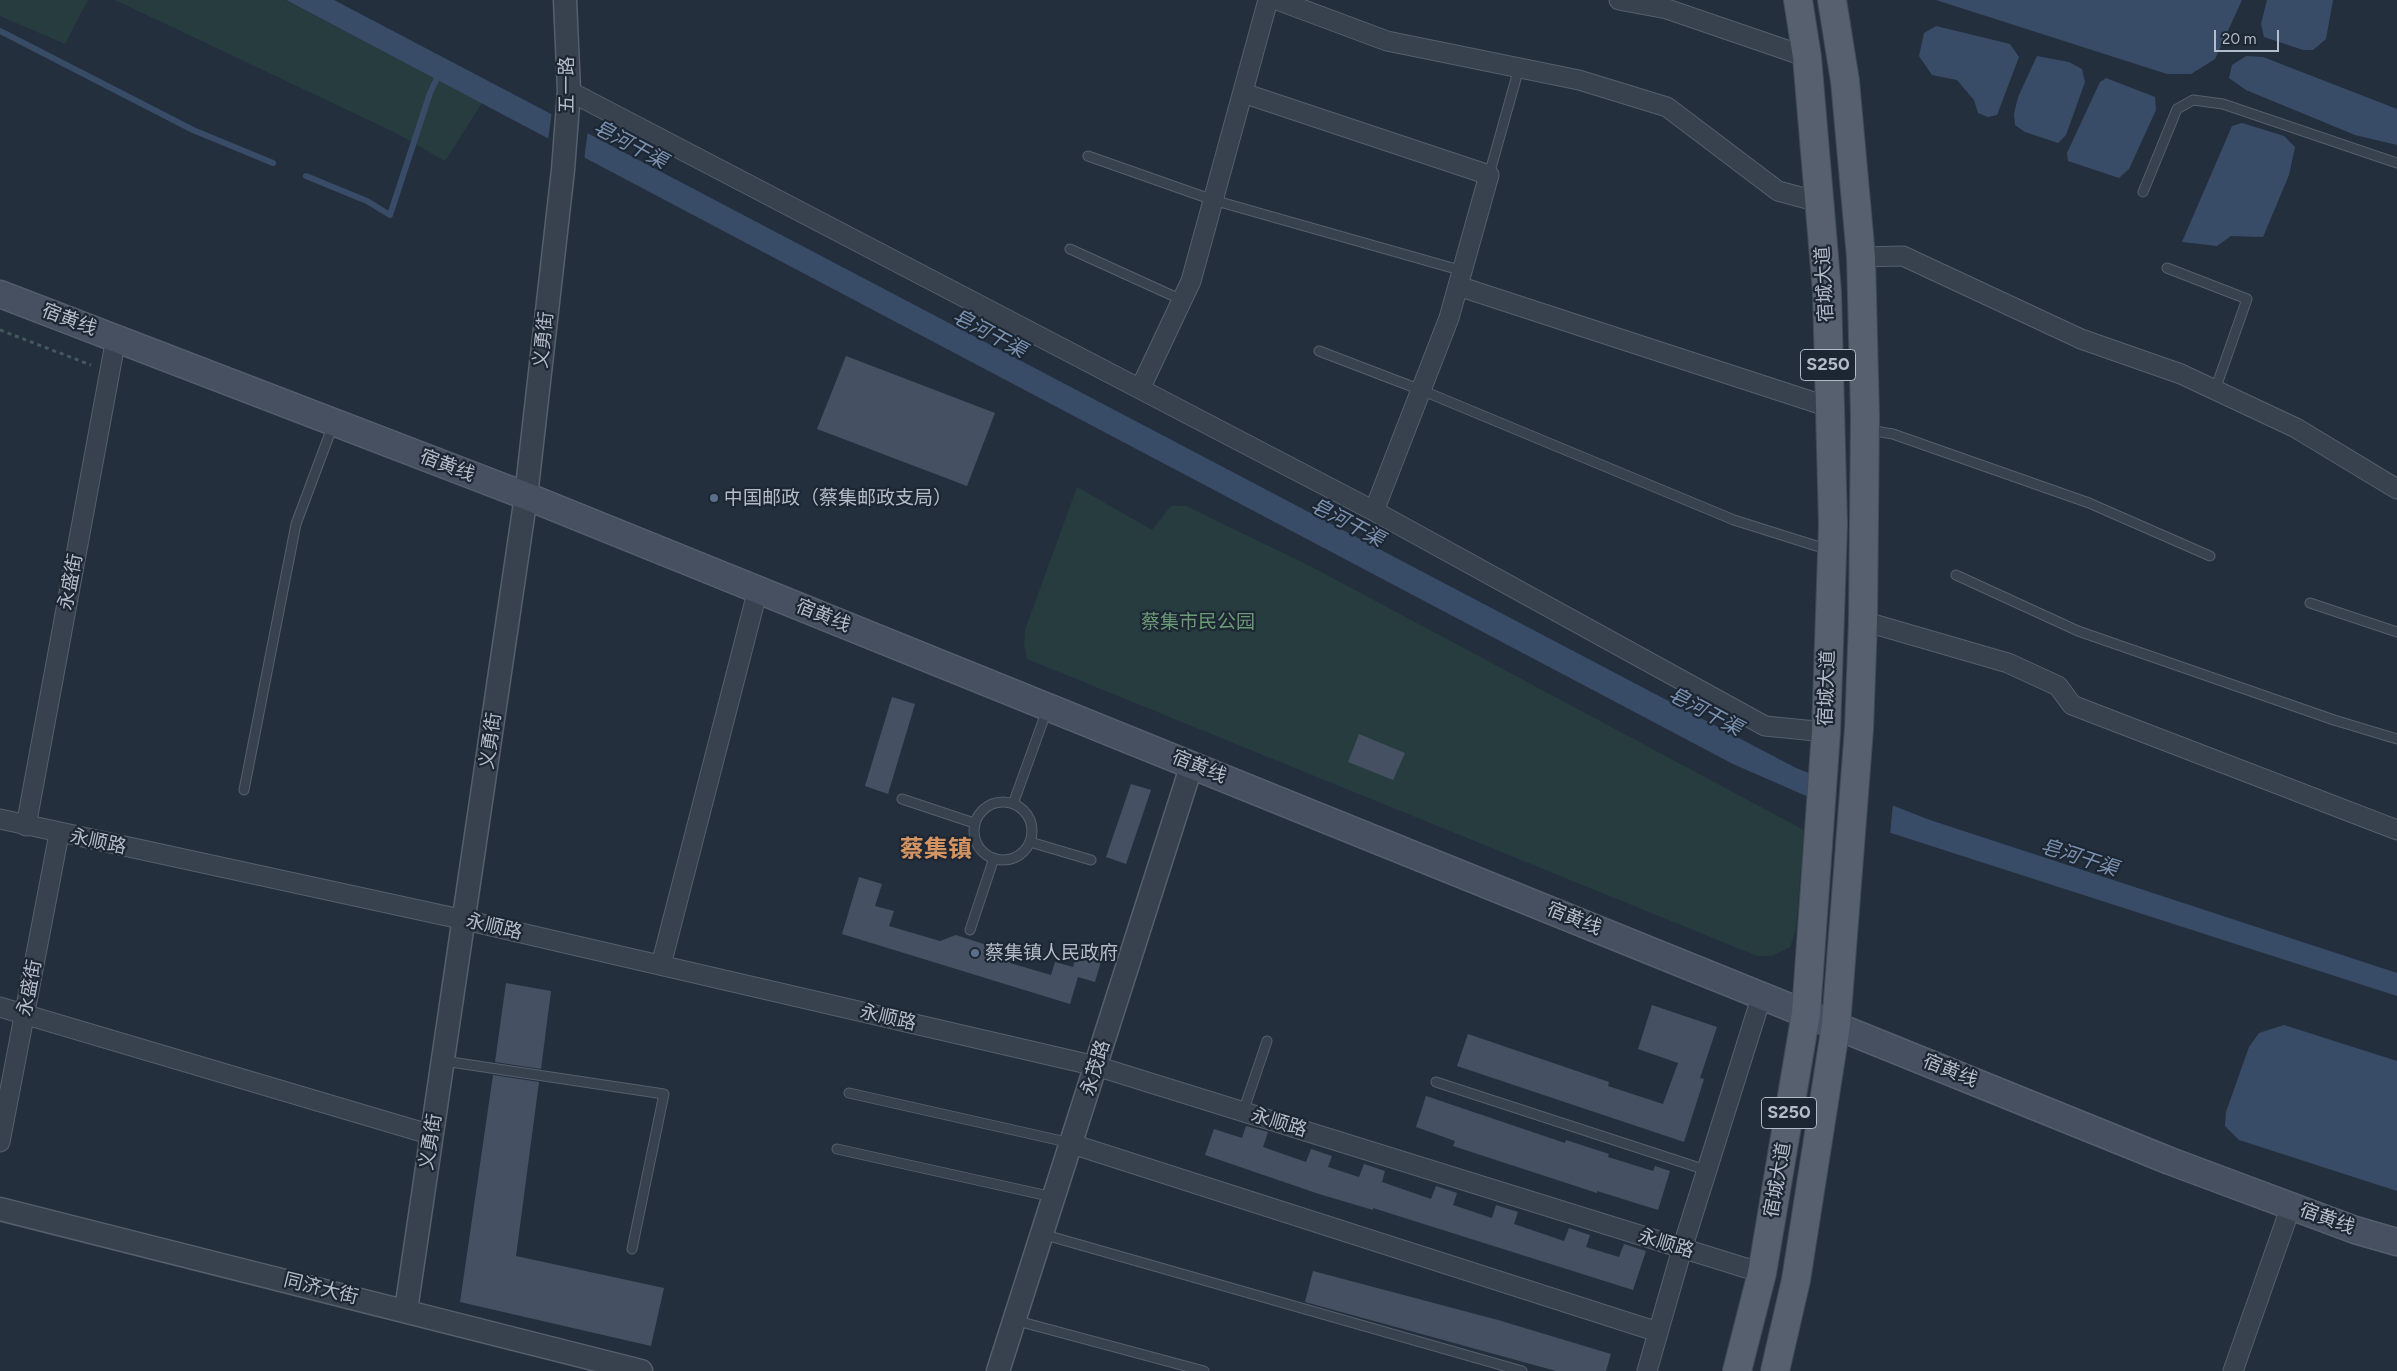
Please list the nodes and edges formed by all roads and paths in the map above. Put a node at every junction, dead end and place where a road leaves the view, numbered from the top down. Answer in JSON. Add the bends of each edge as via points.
{"nodes":[{"id":1,"x":565,"y":0,"type":"edge"},
{"id":2,"x":1268,"y":0,"type":"edge"},
{"id":3,"x":1277,"y":0,"type":"edge"},
{"id":4,"x":1619,"y":0,"type":"edge"},
{"id":5,"x":1798,"y":0,"type":"edge"},
{"id":6,"x":1832,"y":0,"type":"edge"},
{"id":7,"x":1808,"y":56,"type":"junction"},
{"id":8,"x":1519,"y":68,"type":"junction"},
{"id":9,"x":569,"y":91,"type":"junction"},
{"id":10,"x":1243,"y":93,"type":"junction"},
{"id":11,"x":1088,"y":156,"type":"dead end"},
{"id":12,"x":2397,"y":163,"type":"edge"},
{"id":13,"x":563,"y":170,"type":"joint"},
{"id":14,"x":1489,"y":175,"type":"junction"},
{"id":15,"x":2143,"y":192,"type":"dead end"},
{"id":16,"x":1213,"y":200,"type":"junction"},
{"id":17,"x":1819,"y":202,"type":"junction"},
{"id":18,"x":1070,"y":249,"type":"dead end"},
{"id":19,"x":1861,"y":257,"type":"junction"},
{"id":20,"x":2167,"y":268,"type":"dead end"},
{"id":21,"x":1461,"y":278,"type":"junction"},
{"id":22,"x":0,"y":294,"type":"edge"},
{"id":23,"x":1182,"y":300,"type":"junction"},
{"id":24,"x":0,"y":330,"type":"edge"},
{"id":25,"x":116,"y":338,"type":"junction"},
{"id":26,"x":1319,"y":351,"type":"dead end"},
{"id":27,"x":110,"y":373,"type":"junction"},
{"id":28,"x":1140,"y":389,"type":"junction"},
{"id":29,"x":1421,"y":390,"type":"junction"},
{"id":30,"x":2215,"y":390,"type":"junction"},
{"id":31,"x":1829,"y":407,"type":"junction"},
{"id":32,"x":334,"y":422,"type":"junction"},
{"id":33,"x":1864,"y":429,"type":"junction"},
{"id":34,"x":2397,"y":489,"type":"edge"},
{"id":35,"x":526,"y":496,"type":"junction"},
{"id":36,"x":1374,"y":511,"type":"junction"},
{"id":37,"x":1832,"y":551,"type":"junction"},
{"id":38,"x":2210,"y":556,"type":"dead end"},
{"id":39,"x":1956,"y":575,"type":"dead end"},
{"id":40,"x":758,"y":589,"type":"junction"},
{"id":41,"x":2310,"y":602,"type":"dead end"},
{"id":42,"x":1863,"y":622,"type":"junction"},
{"id":43,"x":2397,"y":632,"type":"edge"},
{"id":44,"x":1048,"y":706,"type":"junction"},
{"id":45,"x":1826,"y":732,"type":"junction"},
{"id":46,"x":2397,"y":739,"type":"edge"},
{"id":47,"x":1192,"y":764,"type":"junction"},
{"id":48,"x":244,"y":790,"type":"dead end"},
{"id":49,"x":902,"y":799,"type":"dead end"},
{"id":50,"x":1014,"y":804,"type":"junction"},
{"id":51,"x":0,"y":819,"type":"edge"},
{"id":52,"x":974,"y":823,"type":"junction"},
{"id":53,"x":26,"y":826,"type":"junction"},
{"id":54,"x":2397,"y":830,"type":"edge"},
{"id":55,"x":60,"y":834,"type":"junction"},
{"id":56,"x":1030,"y":842,"type":"junction"},
{"id":57,"x":994,"y":858,"type":"junction"},
{"id":58,"x":1091,"y":860,"type":"dead end"},
{"id":59,"x":465,"y":920,"type":"junction"},
{"id":60,"x":970,"y":930,"type":"dead end"},
{"id":61,"x":661,"y":965,"type":"junction"},
{"id":62,"x":1762,"y":995,"type":"junction"},
{"id":63,"x":0,"y":1007,"type":"edge"},
{"id":64,"x":1806,"y":1013,"type":"junction"},
{"id":65,"x":25,"y":1014,"type":"junction"},
{"id":66,"x":1836,"y":1025,"type":"junction"},
{"id":67,"x":1267,"y":1041,"type":"dead end"},
{"id":68,"x":444,"y":1061,"type":"junction"},
{"id":69,"x":1096,"y":1066,"type":"junction"},
{"id":70,"x":1436,"y":1082,"type":"dead end"},
{"id":71,"x":849,"y":1093,"type":"dead end"},
{"id":72,"x":1244,"y":1112,"type":"junction"},
{"id":73,"x":432,"y":1135,"type":"junction"},
{"id":74,"x":0,"y":1142,"type":"edge"},
{"id":75,"x":1072,"y":1144,"type":"junction"},
{"id":76,"x":837,"y":1149,"type":"dead end"},
{"id":77,"x":1706,"y":1170,"type":"junction"},
{"id":78,"x":1053,"y":1197,"type":"junction"},
{"id":79,"x":2292,"y":1206,"type":"junction"},
{"id":80,"x":0,"y":1209,"type":"edge"},
{"id":81,"x":1042,"y":1234,"type":"junction"},
{"id":82,"x":2397,"y":1242,"type":"edge"},
{"id":83,"x":632,"y":1249,"type":"dead end"},
{"id":84,"x":1682,"y":1249,"type":"junction"},
{"id":85,"x":1762,"y":1273,"type":"junction"},
{"id":86,"x":406,"y":1310,"type":"junction"},
{"id":87,"x":1014,"y":1320,"type":"junction"},
{"id":88,"x":1658,"y":1332,"type":"junction"},
{"id":89,"x":604,"y":1366,"type":"edge"},
{"id":90,"x":641,"y":1371,"type":"edge"},
{"id":91,"x":998,"y":1371,"type":"edge"},
{"id":92,"x":1204,"y":1371,"type":"edge"},
{"id":93,"x":1522,"y":1371,"type":"edge"},
{"id":94,"x":1647,"y":1371,"type":"edge"},
{"id":95,"x":1737,"y":1371,"type":"edge"},
{"id":96,"x":1775,"y":1371,"type":"edge"},
{"id":97,"x":2233,"y":1371,"type":"edge"}],
"edges":[{"from":1,"to":9,"type":"street","name":"五一路"},
{"from":2,"to":10,"type":"street"},
{"from":3,"to":8,"type":"street","via":[[1387,41]]},
{"from":4,"to":7,"type":"street","via":[[1667,10]]},
{"from":5,"to":7,"type":"main road","name":"宿城大道","number":"S250"},
{"from":6,"to":19,"type":"main road","name":"宿城大道","number":"S250","via":[[1845,81]]},
{"from":7,"to":17,"type":"main road","name":"宿城大道","number":"S250"},
{"from":8,"to":14,"type":"lane"},
{"from":8,"to":17,"type":"street","via":[[1579,80],[1668,107],[1778,191]]},
{"from":9,"to":13,"type":"street","name":"五一路"},
{"from":9,"to":28,"type":"street"},
{"from":10,"to":14,"type":"street"},
{"from":10,"to":16,"type":"street"},
{"from":11,"to":16,"type":"lane"},
{"from":12,"to":15,"type":"lane","via":[[2224,104],[2193,100],[2178,109]]},
{"from":13,"to":35,"type":"street","name":"义勇街"},
{"from":14,"to":21,"type":"street"},
{"from":16,"to":21,"type":"lane"},
{"from":16,"to":23,"type":"street","via":[[1191,281]]},
{"from":17,"to":31,"type":"main road","name":"宿城大道","number":"S250","via":[[1826,292]]},
{"from":18,"to":23,"type":"lane"},
{"from":19,"to":30,"type":"street","via":[[1903,256],[2081,339],[2181,374]]},
{"from":19,"to":33,"type":"main road","name":"宿城大道","number":"S250"},
{"from":20,"to":30,"type":"lane","via":[[2247,299]]},
{"from":21,"to":29,"type":"street","via":[[1450,318]]},
{"from":21,"to":31,"type":"street"},
{"from":22,"to":25,"type":"main road","name":"宿黄线"},
{"from":23,"to":28,"type":"street"},
{"from":24,"to":27,"type":"path"},
{"from":25,"to":27,"type":"street","name":"永盛街"},
{"from":25,"to":32,"type":"main road","name":"宿黄线"},
{"from":26,"to":29,"type":"lane"},
{"from":27,"to":53,"type":"street","name":"永盛街"},
{"from":28,"to":36,"type":"street"},
{"from":29,"to":36,"type":"street"},
{"from":29,"to":37,"type":"lane","via":[[1734,520]]},
{"from":30,"to":34,"type":"street","via":[[2296,428]]},
{"from":31,"to":37,"type":"main road","name":"宿城大道","number":"S250"},
{"from":32,"to":35,"type":"main road","name":"宿黄线"},
{"from":32,"to":48,"type":"lane","via":[[296,524]]},
{"from":33,"to":38,"type":"lane","via":[[1893,434],[2089,503]]},
{"from":33,"to":42,"type":"main road","name":"宿城大道","number":"S250"},
{"from":35,"to":40,"type":"main road","name":"宿黄线"},
{"from":35,"to":59,"type":"street","name":"义勇街"},
{"from":36,"to":45,"type":"street","via":[[1765,726]]},
{"from":37,"to":45,"type":"main road","name":"宿城大道","number":"S250"},
{"from":39,"to":46,"type":"lane","via":[[2078,631]]},
{"from":40,"to":44,"type":"main road","name":"宿黄线"},
{"from":40,"to":61,"type":"street"},
{"from":41,"to":43,"type":"lane"},
{"from":42,"to":54,"type":"street","via":[[2008,663],[2058,686],[2072,705]]},
{"from":42,"to":66,"type":"main road","name":"宿城大道","number":"S250","via":[[1859,729]]},
{"from":44,"to":47,"type":"main road","name":"宿黄线"},
{"from":44,"to":50,"type":"lane"},
{"from":45,"to":64,"type":"main road","name":"宿城大道","number":"S250"},
{"from":47,"to":62,"type":"main road","name":"宿黄线"},
{"from":47,"to":69,"type":"street","name":"永茂路"},
{"from":49,"to":52,"type":"lane"},
{"from":50,"to":52,"type":"lane","via":[[1004,802],[987,806]]},
{"from":50,"to":56,"type":"lane","via":[[1021,808],[1031,824]]},
{"from":51,"to":53,"type":"street","name":"永顺路"},
{"from":52,"to":57,"type":"lane","via":[[976,842],[981,850]]},
{"from":53,"to":55,"type":"street","name":"永顺路"},
{"from":55,"to":59,"type":"street","name":"永顺路"},
{"from":55,"to":65,"type":"street","name":"永盛街"},
{"from":56,"to":57,"type":"lane","via":[[1018,856]]},
{"from":56,"to":58,"type":"lane"},
{"from":57,"to":60,"type":"lane"},
{"from":59,"to":61,"type":"street","name":"永顺路"},
{"from":59,"to":68,"type":"street","name":"义勇街"},
{"from":61,"to":69,"type":"street","name":"永顺路"},
{"from":62,"to":64,"type":"main road","name":"宿黄线"},
{"from":62,"to":77,"type":"street"},
{"from":63,"to":65,"type":"street"},
{"from":64,"to":66,"type":"main road","name":"宿黄线"},
{"from":64,"to":85,"type":"main road","name":"宿城大道","number":"S250"},
{"from":65,"to":73,"type":"street"},
{"from":65,"to":74,"type":"street","name":"永盛街"},
{"from":66,"to":79,"type":"main road","name":"宿黄线","via":[[2170,1161]]},
{"from":66,"to":96,"type":"main road","name":"宿城大道","number":"S250","via":[[1796,1280]]},
{"from":67,"to":72,"type":"lane"},
{"from":68,"to":73,"type":"street","name":"义勇街"},
{"from":68,"to":83,"type":"lane","via":[[664,1094]]},
{"from":69,"to":72,"type":"street","name":"永顺路"},
{"from":69,"to":75,"type":"street","name":"永茂路"},
{"from":70,"to":77,"type":"lane"},
{"from":71,"to":75,"type":"lane"},
{"from":72,"to":84,"type":"street","name":"永顺路"},
{"from":73,"to":86,"type":"street","name":"义勇街"},
{"from":75,"to":78,"type":"street","name":"永茂路"},
{"from":75,"to":88,"type":"street"},
{"from":76,"to":78,"type":"lane"},
{"from":77,"to":84,"type":"street"},
{"from":78,"to":81,"type":"street","name":"永茂路"},
{"from":79,"to":82,"type":"main road","name":"宿黄线"},
{"from":79,"to":97,"type":"street"},
{"from":80,"to":86,"type":"street","name":"同济大街"},
{"from":81,"to":87,"type":"street","name":"永茂路"},
{"from":81,"to":93,"type":"lane"},
{"from":84,"to":85,"type":"street","name":"永顺路"},
{"from":84,"to":88,"type":"street"},
{"from":85,"to":95,"type":"main road","name":"宿城大道","number":"S250"},
{"from":86,"to":89,"type":"street","name":"同济大街"},
{"from":87,"to":91,"type":"street","name":"永茂路"},
{"from":87,"to":92,"type":"lane"},
{"from":88,"to":94,"type":"street"},
{"from":89,"to":90,"type":"street","name":"同济大街"}]}
